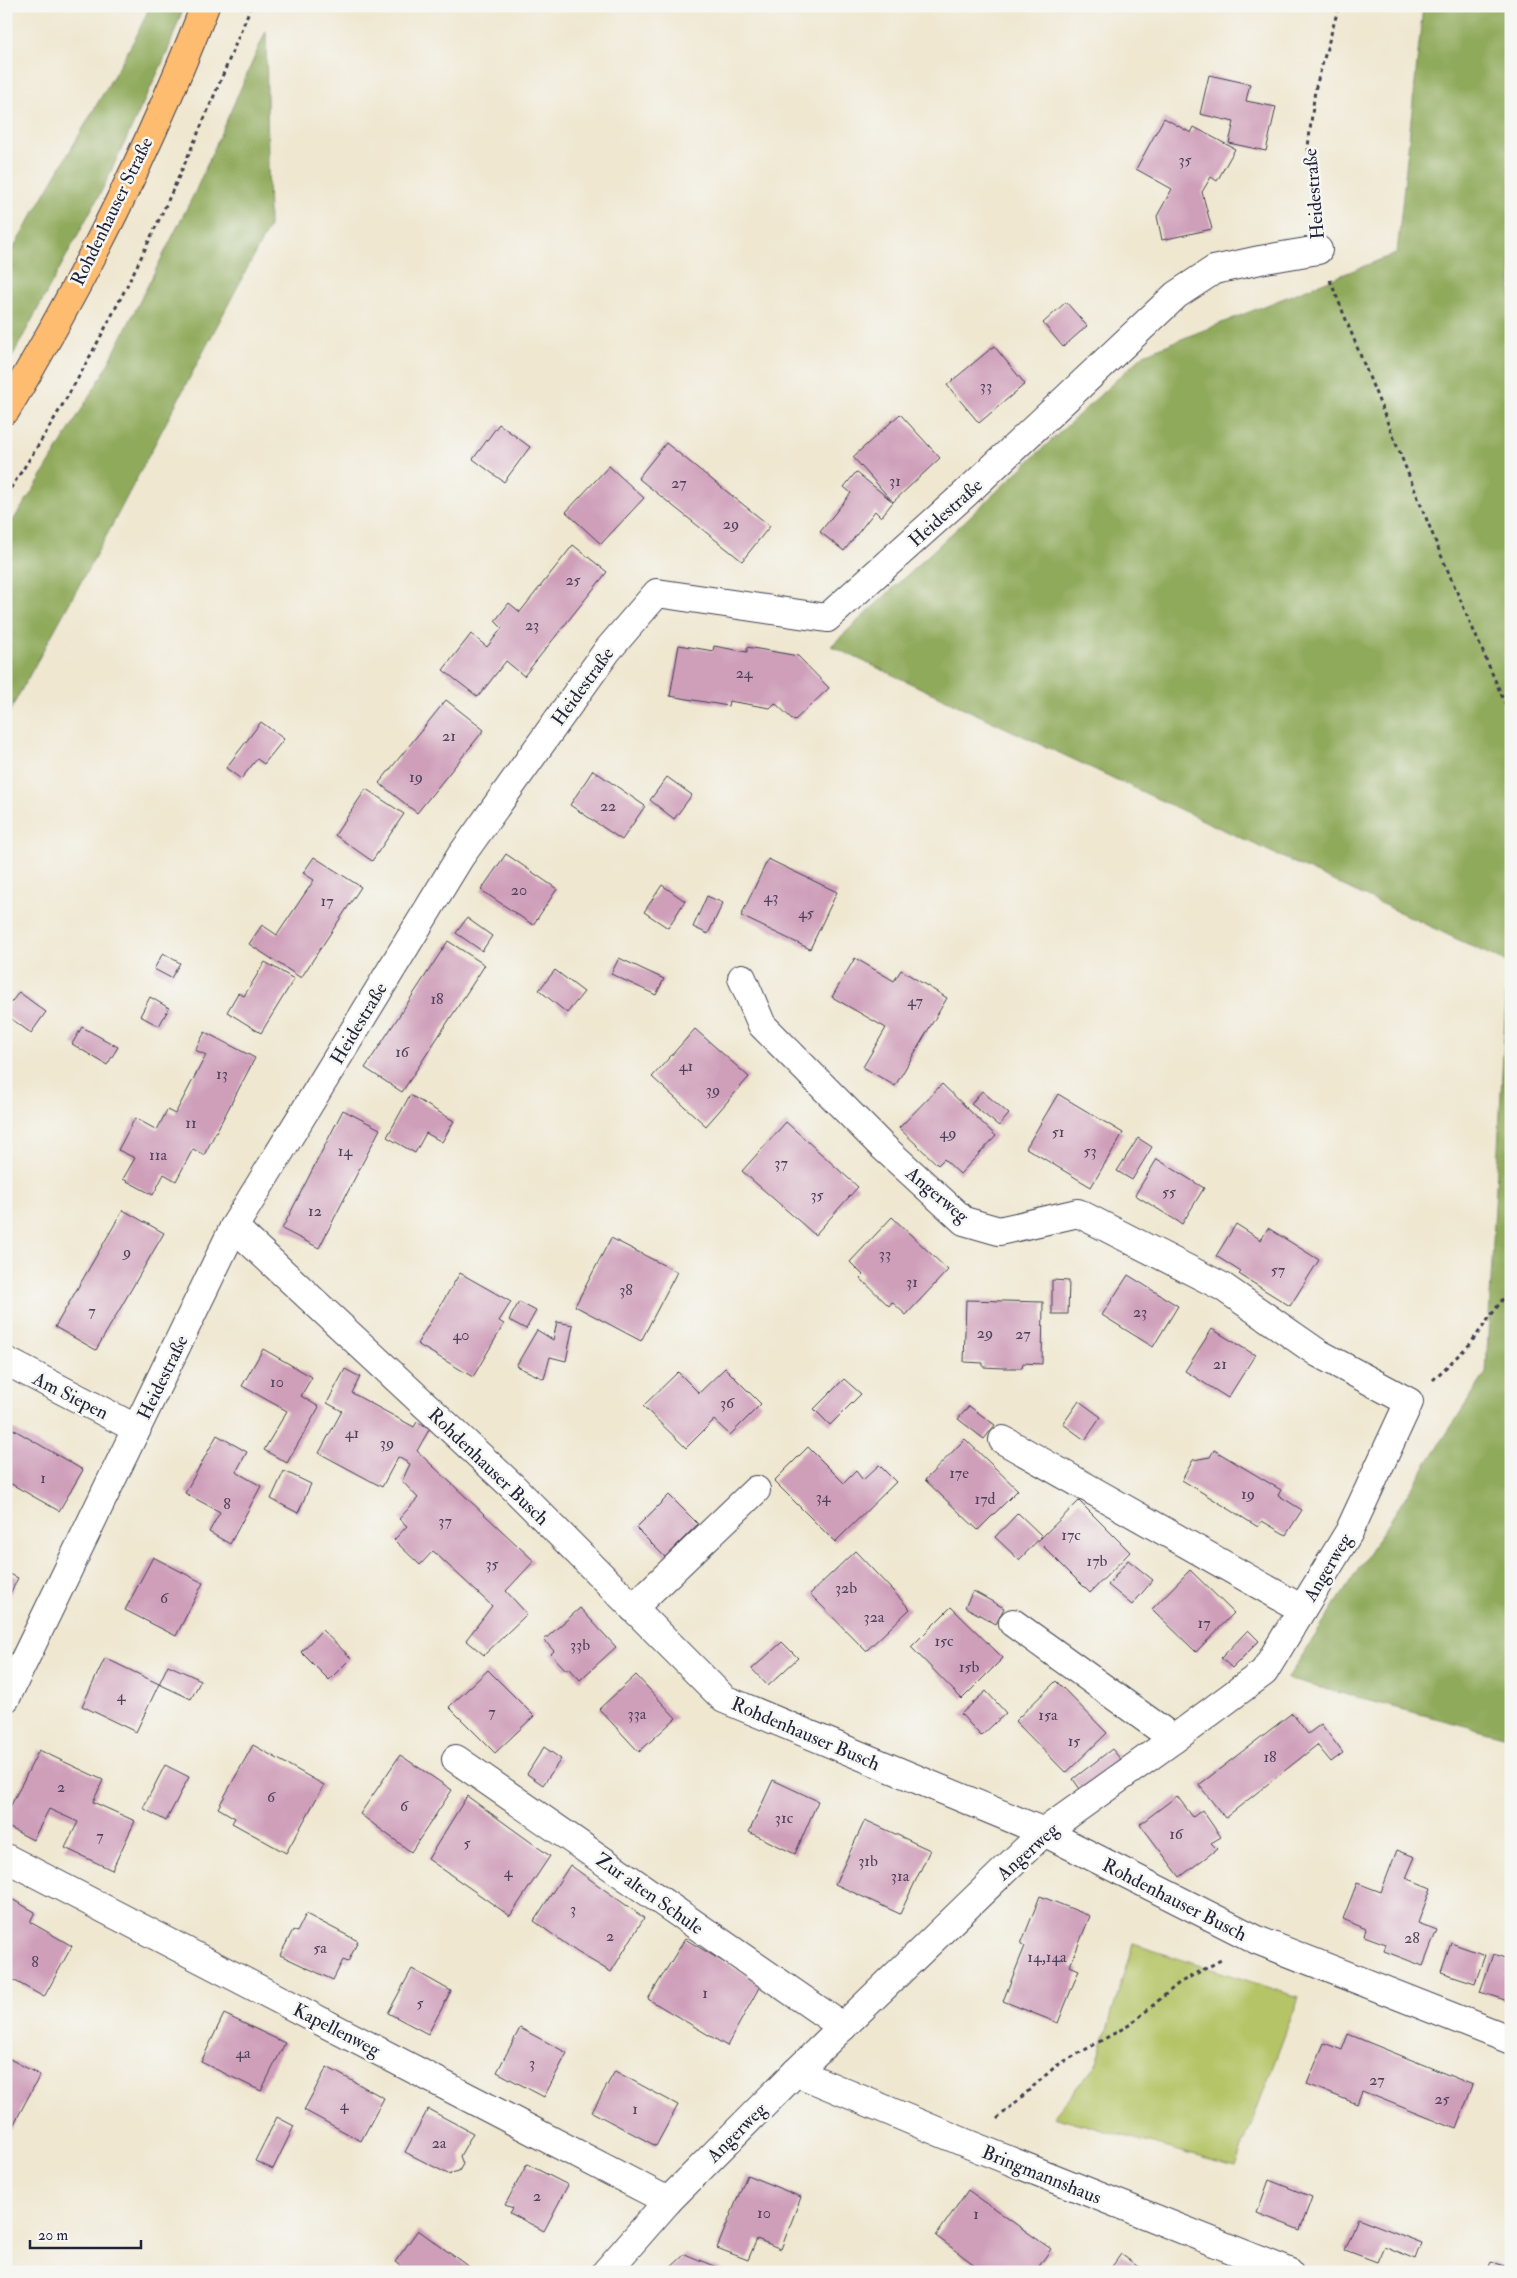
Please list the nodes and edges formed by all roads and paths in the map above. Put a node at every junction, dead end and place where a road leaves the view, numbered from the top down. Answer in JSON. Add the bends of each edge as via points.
{"nodes":[{"id":1,"x":204,"y":6,"type":"edge"},
{"id":2,"x":251,"y":6,"type":"edge"},
{"id":3,"x":1339,"y":6,"type":"edge"},
{"id":4,"x":1318,"y":250,"type":"junction"},
{"id":5,"x":6,"y":410,"type":"edge"},
{"id":6,"x":6,"y":495,"type":"edge"},
{"id":7,"x":1511,"y":717,"type":"edge"},
{"id":8,"x":742,"y":978,"type":"dead end"},
{"id":9,"x":234,"y":1227,"type":"junction"},
{"id":10,"x":1511,"y":1288,"type":"edge"},
{"id":11,"x":6,"y":1361,"type":"edge"},
{"id":12,"x":1409,"y":1402,"type":"junction"},
{"id":13,"x":137,"y":1429,"type":"junction"},
{"id":14,"x":1002,"y":1440,"type":"dead end"},
{"id":15,"x":756,"y":1490,"type":"dead end"},
{"id":16,"x":633,"y":1608,"type":"junction"},
{"id":17,"x":1302,"y":1609,"type":"junction"},
{"id":18,"x":1013,"y":1623,"type":"dead end"},
{"id":19,"x":6,"y":1698,"type":"edge"},
{"id":20,"x":1174,"y":1739,"type":"junction"},
{"id":21,"x":456,"y":1758,"type":"dead end"},
{"id":22,"x":1044,"y":1832,"type":"junction"},
{"id":23,"x":6,"y":1858,"type":"edge"},
{"id":24,"x":1256,"y":1940,"type":"junction"},
{"id":25,"x":843,"y":2027,"type":"junction"},
{"id":26,"x":1511,"y":2040,"type":"edge"},
{"id":27,"x":796,"y":2072,"type":"junction"},
{"id":28,"x":968,"y":2144,"type":"junction"},
{"id":29,"x":668,"y":2201,"type":"junction"},
{"id":30,"x":606,"y":2272,"type":"edge"},
{"id":31,"x":1289,"y":2272,"type":"edge"}],
"edges":[{"from":1,"to":5,"type":"main road","name":"Rohdenhauser Straße","via":[[185,58],[121,197],[35,362]]},
{"from":2,"to":6,"type":"path","via":[[174,190],[78,378]]},
{"from":3,"to":4,"type":"path","name":"Heidestraße","via":[[1315,90],[1308,147]]},
{"from":4,"to":7,"type":"path","via":[[1441,555]]},
{"from":4,"to":9,"type":"street","name":"Heidestraße","via":[[1214,270],[1176,295],[966,493],[827,618],[658,593],[607,650],[460,857]]},
{"from":8,"to":12,"type":"street","name":"Angerweg","via":[[762,1025],[881,1145],[964,1221],[999,1231],[1078,1213],[1223,1287],[1318,1353]]},
{"from":9,"to":13,"type":"street","name":"Heidestraße"},
{"from":9,"to":16,"type":"street","name":"Rohdenhauser Busch","via":[[512,1486]]},
{"from":10,"to":12,"type":"path","via":[[1470,1344]]},
{"from":11,"to":13,"type":"street","name":"Am Siepen"},
{"from":12,"to":17,"type":"street","name":"Angerweg","via":[[1349,1532]]},
{"from":13,"to":19,"type":"street","name":"Heidestraße"},
{"from":14,"to":17,"type":"street"},
{"from":15,"to":16,"type":"street"},
{"from":16,"to":22,"type":"street","name":"Rohdenhauser Busch","via":[[724,1700]]},
{"from":17,"to":20,"type":"street","name":"Angerweg","via":[[1264,1672]]},
{"from":18,"to":20,"type":"street"},
{"from":20,"to":22,"type":"street","name":"Angerweg"},
{"from":21,"to":25,"type":"street","name":"Zur alten Schule"},
{"from":22,"to":24,"type":"street","name":"Rohdenhauser Busch"},
{"from":22,"to":25,"type":"street","name":"Angerweg"},
{"from":23,"to":29,"type":"street","name":"Kapellenweg"},
{"from":24,"to":26,"type":"street","name":"Rohdenhauser Busch"},
{"from":24,"to":28,"type":"path","via":[[1179,1983],[1132,2024],[1056,2066]]},
{"from":25,"to":27,"type":"street","name":"Angerweg"},
{"from":27,"to":28,"type":"street","name":"Bringmannshaus"},
{"from":27,"to":29,"type":"street","name":"Angerweg"},
{"from":28,"to":31,"type":"street","name":"Bringmannshaus"},
{"from":29,"to":30,"type":"street","name":"Angerweg"}]}
